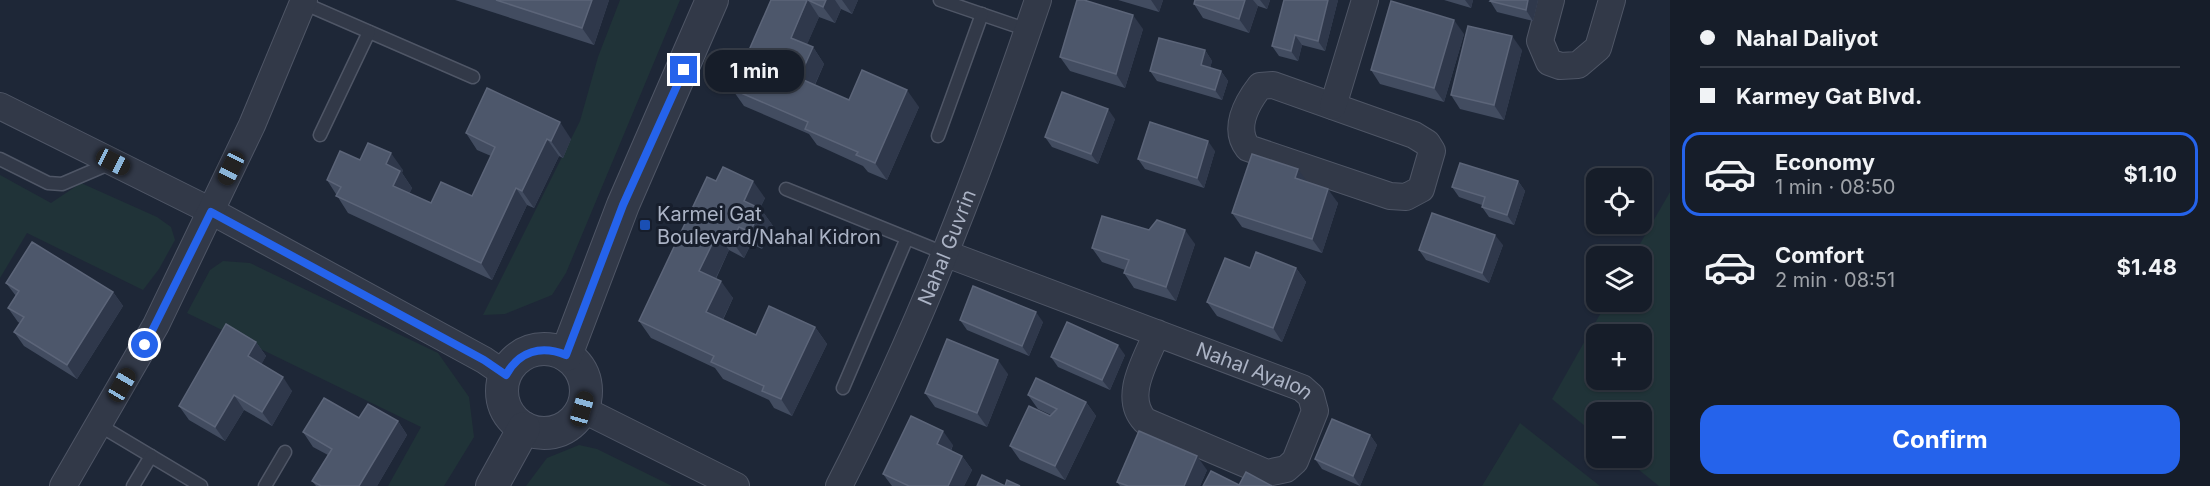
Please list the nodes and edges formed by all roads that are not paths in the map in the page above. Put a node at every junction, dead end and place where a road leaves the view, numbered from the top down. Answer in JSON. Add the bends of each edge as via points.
{"nodes":[{"id":1,"x":712,"y":0,"type":"edge"},
{"id":2,"x":940,"y":0,"type":"edge"},
{"id":3,"x":1038,"y":0,"type":"edge"},
{"id":4,"x":1365,"y":0,"type":"edge"},
{"id":5,"x":1551,"y":0,"type":"edge"},
{"id":6,"x":1612,"y":0,"type":"edge"},
{"id":7,"x":303,"y":1,"type":"edge"},
{"id":8,"x":982,"y":14,"type":"junction"},
{"id":9,"x":1028,"y":30,"type":"junction"},
{"id":10,"x":369,"y":32,"type":"junction"},
{"id":11,"x":473,"y":77,"type":"dead end"},
{"id":12,"x":0,"y":106,"type":"edge"},
{"id":13,"x":1334,"y":106,"type":"junction"},
{"id":14,"x":320,"y":135,"type":"dead end"},
{"id":15,"x":938,"y":136,"type":"dead end"},
{"id":16,"x":0,"y":159,"type":"edge"},
{"id":17,"x":113,"y":162,"type":"junction"},
{"id":18,"x":786,"y":189,"type":"dead end"},
{"id":19,"x":211,"y":212,"type":"junction"},
{"id":20,"x":907,"y":238,"type":"junction"},
{"id":21,"x":944,"y":253,"type":"junction"},
{"id":22,"x":1157,"y":333,"type":"junction"},
{"id":23,"x":566,"y":355,"type":"junction"},
{"id":24,"x":506,"y":375,"type":"junction"},
{"id":25,"x":843,"y":388,"type":"dead end"},
{"id":26,"x":582,"y":409,"type":"junction"},
{"id":27,"x":99,"y":424,"type":"junction"},
{"id":28,"x":524,"y":428,"type":"junction"},
{"id":29,"x":285,"y":452,"type":"dead end"},
{"id":30,"x":151,"y":456,"type":"junction"},
{"id":31,"x":63,"y":486,"type":"edge"},
{"id":32,"x":133,"y":486,"type":"edge"},
{"id":33,"x":201,"y":486,"type":"edge"},
{"id":34,"x":265,"y":486,"type":"edge"},
{"id":35,"x":492,"y":486,"type":"edge"},
{"id":36,"x":736,"y":486,"type":"edge"},
{"id":37,"x":840,"y":486,"type":"edge"}],
"edges":[{"from":1,"to":23,"type":"street","via":[[623,205]]},
{"from":2,"to":8,"type":"lane"},
{"from":3,"to":9,"type":"street","name":"Nahal Guvrin"},
{"from":4,"to":13,"type":"street"},
{"from":5,"to":6,"type":"street","via":[[1540,41],[1549,62],[1560,66],[1578,65],[1598,48]]},
{"from":7,"to":10,"type":"lane"},
{"from":7,"to":19,"type":"street"},
{"from":8,"to":9,"type":"lane"},
{"from":8,"to":15,"type":"lane"},
{"from":9,"to":21,"type":"street","name":"Nahal Guvrin"},
{"from":10,"to":11,"type":"lane"},
{"from":10,"to":14,"type":"lane"},
{"from":12,"to":17,"type":"street"},
{"from":13,"to":13,"type":"street","via":[[1273,85],[1260,86],[1240,127],[1241,139],[1248,148],[1390,196],[1406,197],[1421,189],[1432,151],[1427,143]]},
{"from":16,"to":17,"type":"lane","via":[[48,183],[62,184]]},
{"from":17,"to":19,"type":"street"},
{"from":18,"to":20,"type":"lane"},
{"from":19,"to":24,"type":"street"},
{"from":19,"to":27,"type":"street","via":[[156,325]]},
{"from":20,"to":21,"type":"lane"},
{"from":20,"to":25,"type":"lane"},
{"from":21,"to":22,"type":"street"},
{"from":21,"to":37,"type":"street","name":"Nahal Guvrin","via":[[877,413]]},
{"from":22,"to":22,"type":"street","name":"Nahal Ayalon","via":[[1133,402],[1145,421],[1267,473],[1286,469],[1295,461],[1315,411],[1311,396],[1302,388]]},
{"from":23,"to":24,"type":"street","via":[[531,351],[512,364]]},
{"from":23,"to":26,"type":"street","via":[[575,363],[586,385]]},
{"from":24,"to":28,"type":"street","via":[[502,387],[507,411]]},
{"from":26,"to":28,"type":"street","via":[[574,420],[551,432]]},
{"from":26,"to":36,"type":"street"},
{"from":27,"to":30,"type":"lane"},
{"from":27,"to":31,"type":"street"},
{"from":28,"to":35,"type":"street"},
{"from":29,"to":34,"type":"lane"},
{"from":30,"to":32,"type":"lane"},
{"from":30,"to":33,"type":"lane"}]}
